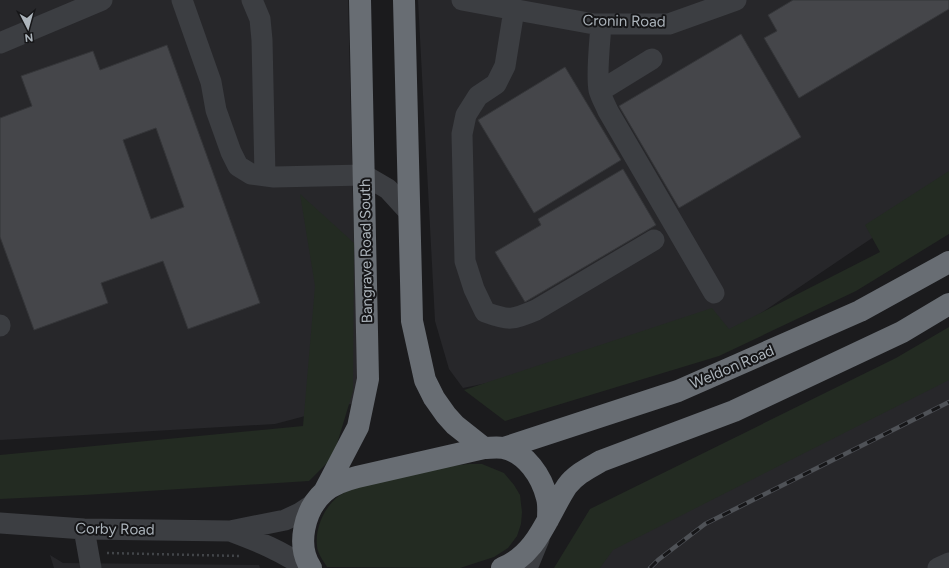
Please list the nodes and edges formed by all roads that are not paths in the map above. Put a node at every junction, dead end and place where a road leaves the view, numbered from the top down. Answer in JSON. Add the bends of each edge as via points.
{"nodes":[{"id":1,"x":102,"y":0,"type":"edge"},
{"id":2,"x":182,"y":0,"type":"edge"},
{"id":3,"x":252,"y":0,"type":"edge"},
{"id":4,"x":360,"y":0,"type":"edge"},
{"id":5,"x":404,"y":0,"type":"edge"},
{"id":6,"x":462,"y":0,"type":"edge"},
{"id":7,"x":736,"y":0,"type":"edge"},
{"id":8,"x":699,"y":6,"type":"edge"},
{"id":9,"x":514,"y":10,"type":"junction"},
{"id":10,"x":602,"y":24,"type":"junction"},
{"id":11,"x":0,"y":44,"type":"edge"},
{"id":12,"x":652,"y":59,"type":"dead end"},
{"id":13,"x":600,"y":91,"type":"junction"},
{"id":14,"x":364,"y":175,"type":"junction"},
{"id":15,"x":265,"y":176,"type":"junction"},
{"id":16,"x":409,"y":212,"type":"junction"},
{"id":17,"x":654,"y":240,"type":"dead end"},
{"id":18,"x":949,"y":262,"type":"edge"},
{"id":19,"x":714,"y":293,"type":"dead end"},
{"id":20,"x":949,"y":304,"type":"edge"},
{"id":21,"x":494,"y":448,"type":"junction"},
{"id":22,"x":319,"y":498,"type":"junction"},
{"id":23,"x":0,"y":522,"type":"edge"},
{"id":24,"x":544,"y":528,"type":"junction"},
{"id":25,"x":84,"y":529,"type":"junction"},
{"id":26,"x":230,"y":531,"type":"junction"},
{"id":27,"x":90,"y":560,"type":"edge"},
{"id":28,"x":949,"y":563,"type":"edge"},
{"id":29,"x":306,"y":568,"type":"edge"},
{"id":30,"x":311,"y":568,"type":"edge"},
{"id":31,"x":502,"y":568,"type":"edge"},
{"id":32,"x":527,"y":568,"type":"edge"},
{"id":33,"x":938,"y":568,"type":"edge"}],
"edges":[{"from":1,"to":11,"type":"street"},
{"from":2,"to":15,"type":"street","via":[[211,82],[216,110],[231,152],[238,166],[251,174]]},
{"from":3,"to":15,"type":"street","via":[[260,19],[262,40]]},
{"from":4,"to":14,"type":"highway","name":"Bangrave Road South"},
{"from":5,"to":16,"type":"highway"},
{"from":6,"to":9,"type":"street","name":"Cronin Road"},
{"from":7,"to":8,"type":"street","name":"Cronin Road"},
{"from":8,"to":10,"type":"street","name":"Cronin Road","via":[[669,24]]},
{"from":9,"to":10,"type":"street","name":"Cronin Road"},
{"from":9,"to":17,"type":"street","via":[[505,66],[496,84],[478,96],[466,115],[462,134],[465,261],[485,312],[501,318],[517,318],[536,310]]},
{"from":10,"to":13,"type":"street","via":[[598,75]]},
{"from":12,"to":13,"type":"street"},
{"from":13,"to":19,"type":"street","via":[[608,111]]},
{"from":14,"to":15,"type":"street"},
{"from":14,"to":16,"type":"street","via":[[388,189]]},
{"from":14,"to":22,"type":"highway","name":"Bangrave Road South","via":[[368,379],[358,427]]},
{"from":16,"to":21,"type":"highway","via":[[412,321],[425,380],[434,398],[455,425]]},
{"from":18,"to":21,"type":"highway","name":"Weldon Road","via":[[860,311],[678,391]]},
{"from":20,"to":24,"type":"highway","via":[[902,332],[734,411],[601,461],[581,472],[568,485]]},
{"from":21,"to":22,"type":"highway","name":"Weldon Road","via":[[357,477],[340,482]]},
{"from":21,"to":24,"type":"highway","via":[[517,454],[528,462],[540,478],[547,498]]},
{"from":22,"to":26,"type":"street","name":"Corby Road","via":[[300,513],[285,520]]},
{"from":22,"to":30,"type":"highway","name":"Bangrave Road South","via":[[303,533],[303,548],[306,561]]},
{"from":23,"to":25,"type":"street","name":"Corby Road"},
{"from":24,"to":31,"type":"highway","via":[[525,554]]},
{"from":24,"to":32,"type":"street"},
{"from":25,"to":26,"type":"street","name":"Corby Road"},
{"from":25,"to":27,"type":"street"},
{"from":26,"to":29,"type":"street","name":"Corby Road","via":[[267,545]]},
{"from":28,"to":33,"type":"street"}]}
